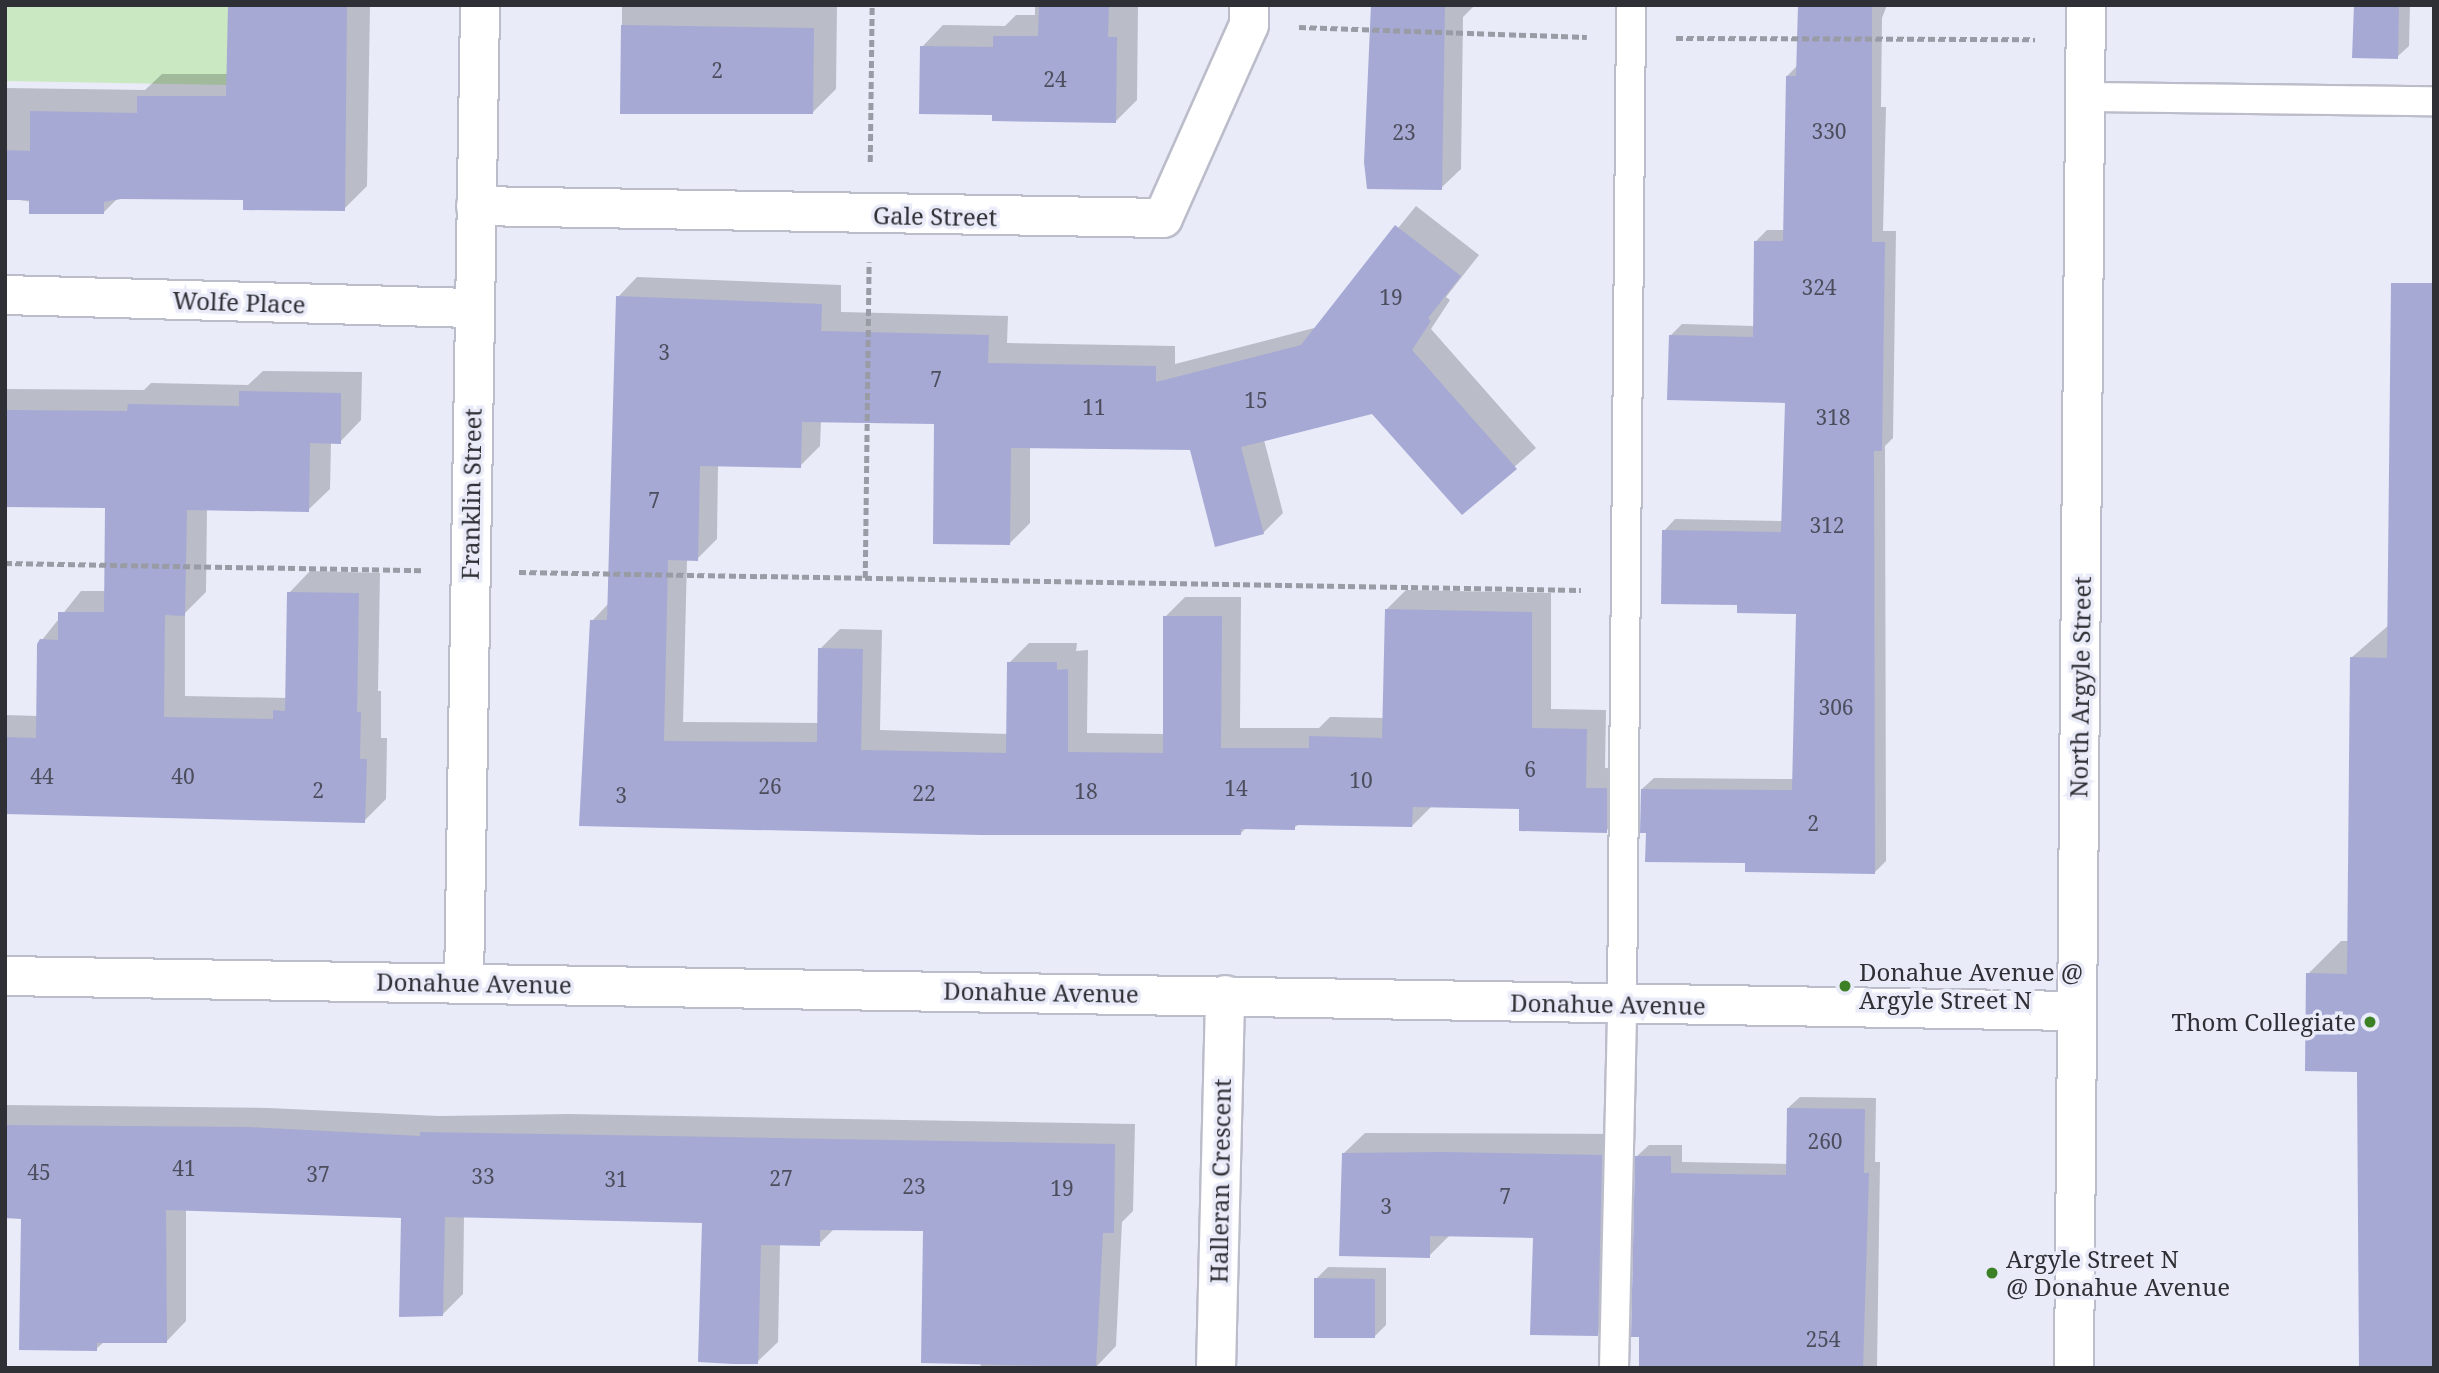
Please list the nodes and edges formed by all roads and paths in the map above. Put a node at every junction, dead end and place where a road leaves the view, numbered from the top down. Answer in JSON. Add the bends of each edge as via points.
{"nodes":[{"id":1,"x":480,"y":5,"type":"edge"},
{"id":2,"x":872,"y":5,"type":"edge"},
{"id":3,"x":1249,"y":5,"type":"edge"},
{"id":4,"x":1631,"y":5,"type":"edge"},
{"id":5,"x":2086,"y":5,"type":"edge"},
{"id":6,"x":2086,"y":97,"type":"junction"},
{"id":7,"x":2434,"y":100,"type":"edge"},
{"id":8,"x":476,"y":206,"type":"junction"},
{"id":9,"x":869,"y":215,"type":"junction"},
{"id":10,"x":5,"y":295,"type":"edge"},
{"id":11,"x":473,"y":308,"type":"junction"},
{"id":12,"x":5,"y":563,"type":"edge"},
{"id":13,"x":470,"y":571,"type":"junction"},
{"id":14,"x":866,"y":578,"type":"junction"},
{"id":15,"x":1627,"y":591,"type":"junction"},
{"id":16,"x":5,"y":976,"type":"edge"},
{"id":17,"x":464,"y":983,"type":"junction"},
{"id":18,"x":1225,"y":995,"type":"junction"},
{"id":19,"x":1622,"y":1005,"type":"junction"},
{"id":20,"x":2077,"y":1011,"type":"junction"},
{"id":21,"x":1216,"y":1368,"type":"edge"},
{"id":22,"x":1615,"y":1368,"type":"edge"},
{"id":23,"x":2074,"y":1368,"type":"edge"}],
"edges":[{"from":1,"to":8,"type":"street","name":"Franklin Street"},
{"from":2,"to":9,"type":"path"},
{"from":3,"to":9,"type":"street","name":"Gale Street","via":[[1249,25],[1163,218]]},
{"from":4,"to":15,"type":"lane"},
{"from":5,"to":6,"type":"street","name":"North Argyle Street"},
{"from":6,"to":7,"type":"lane"},
{"from":6,"to":20,"type":"street","name":"North Argyle Street"},
{"from":8,"to":9,"type":"street","name":"Gale Street"},
{"from":8,"to":11,"type":"street","name":"Franklin Street"},
{"from":9,"to":14,"type":"path"},
{"from":10,"to":11,"type":"street","name":"Wolfe Place"},
{"from":11,"to":13,"type":"street","name":"Franklin Street"},
{"from":12,"to":13,"type":"path"},
{"from":13,"to":14,"type":"path"},
{"from":13,"to":17,"type":"street","name":"Franklin Street"},
{"from":14,"to":15,"type":"path"},
{"from":15,"to":19,"type":"lane"},
{"from":16,"to":17,"type":"street","name":"Donahue Avenue"},
{"from":17,"to":18,"type":"street","name":"Donahue Avenue"},
{"from":18,"to":19,"type":"street","name":"Donahue Avenue"},
{"from":18,"to":21,"type":"street","name":"Halleran Crescent"},
{"from":19,"to":20,"type":"street","name":"Donahue Avenue"},
{"from":19,"to":22,"type":"lane"},
{"from":20,"to":23,"type":"street","name":"North Argyle Street"}]}
